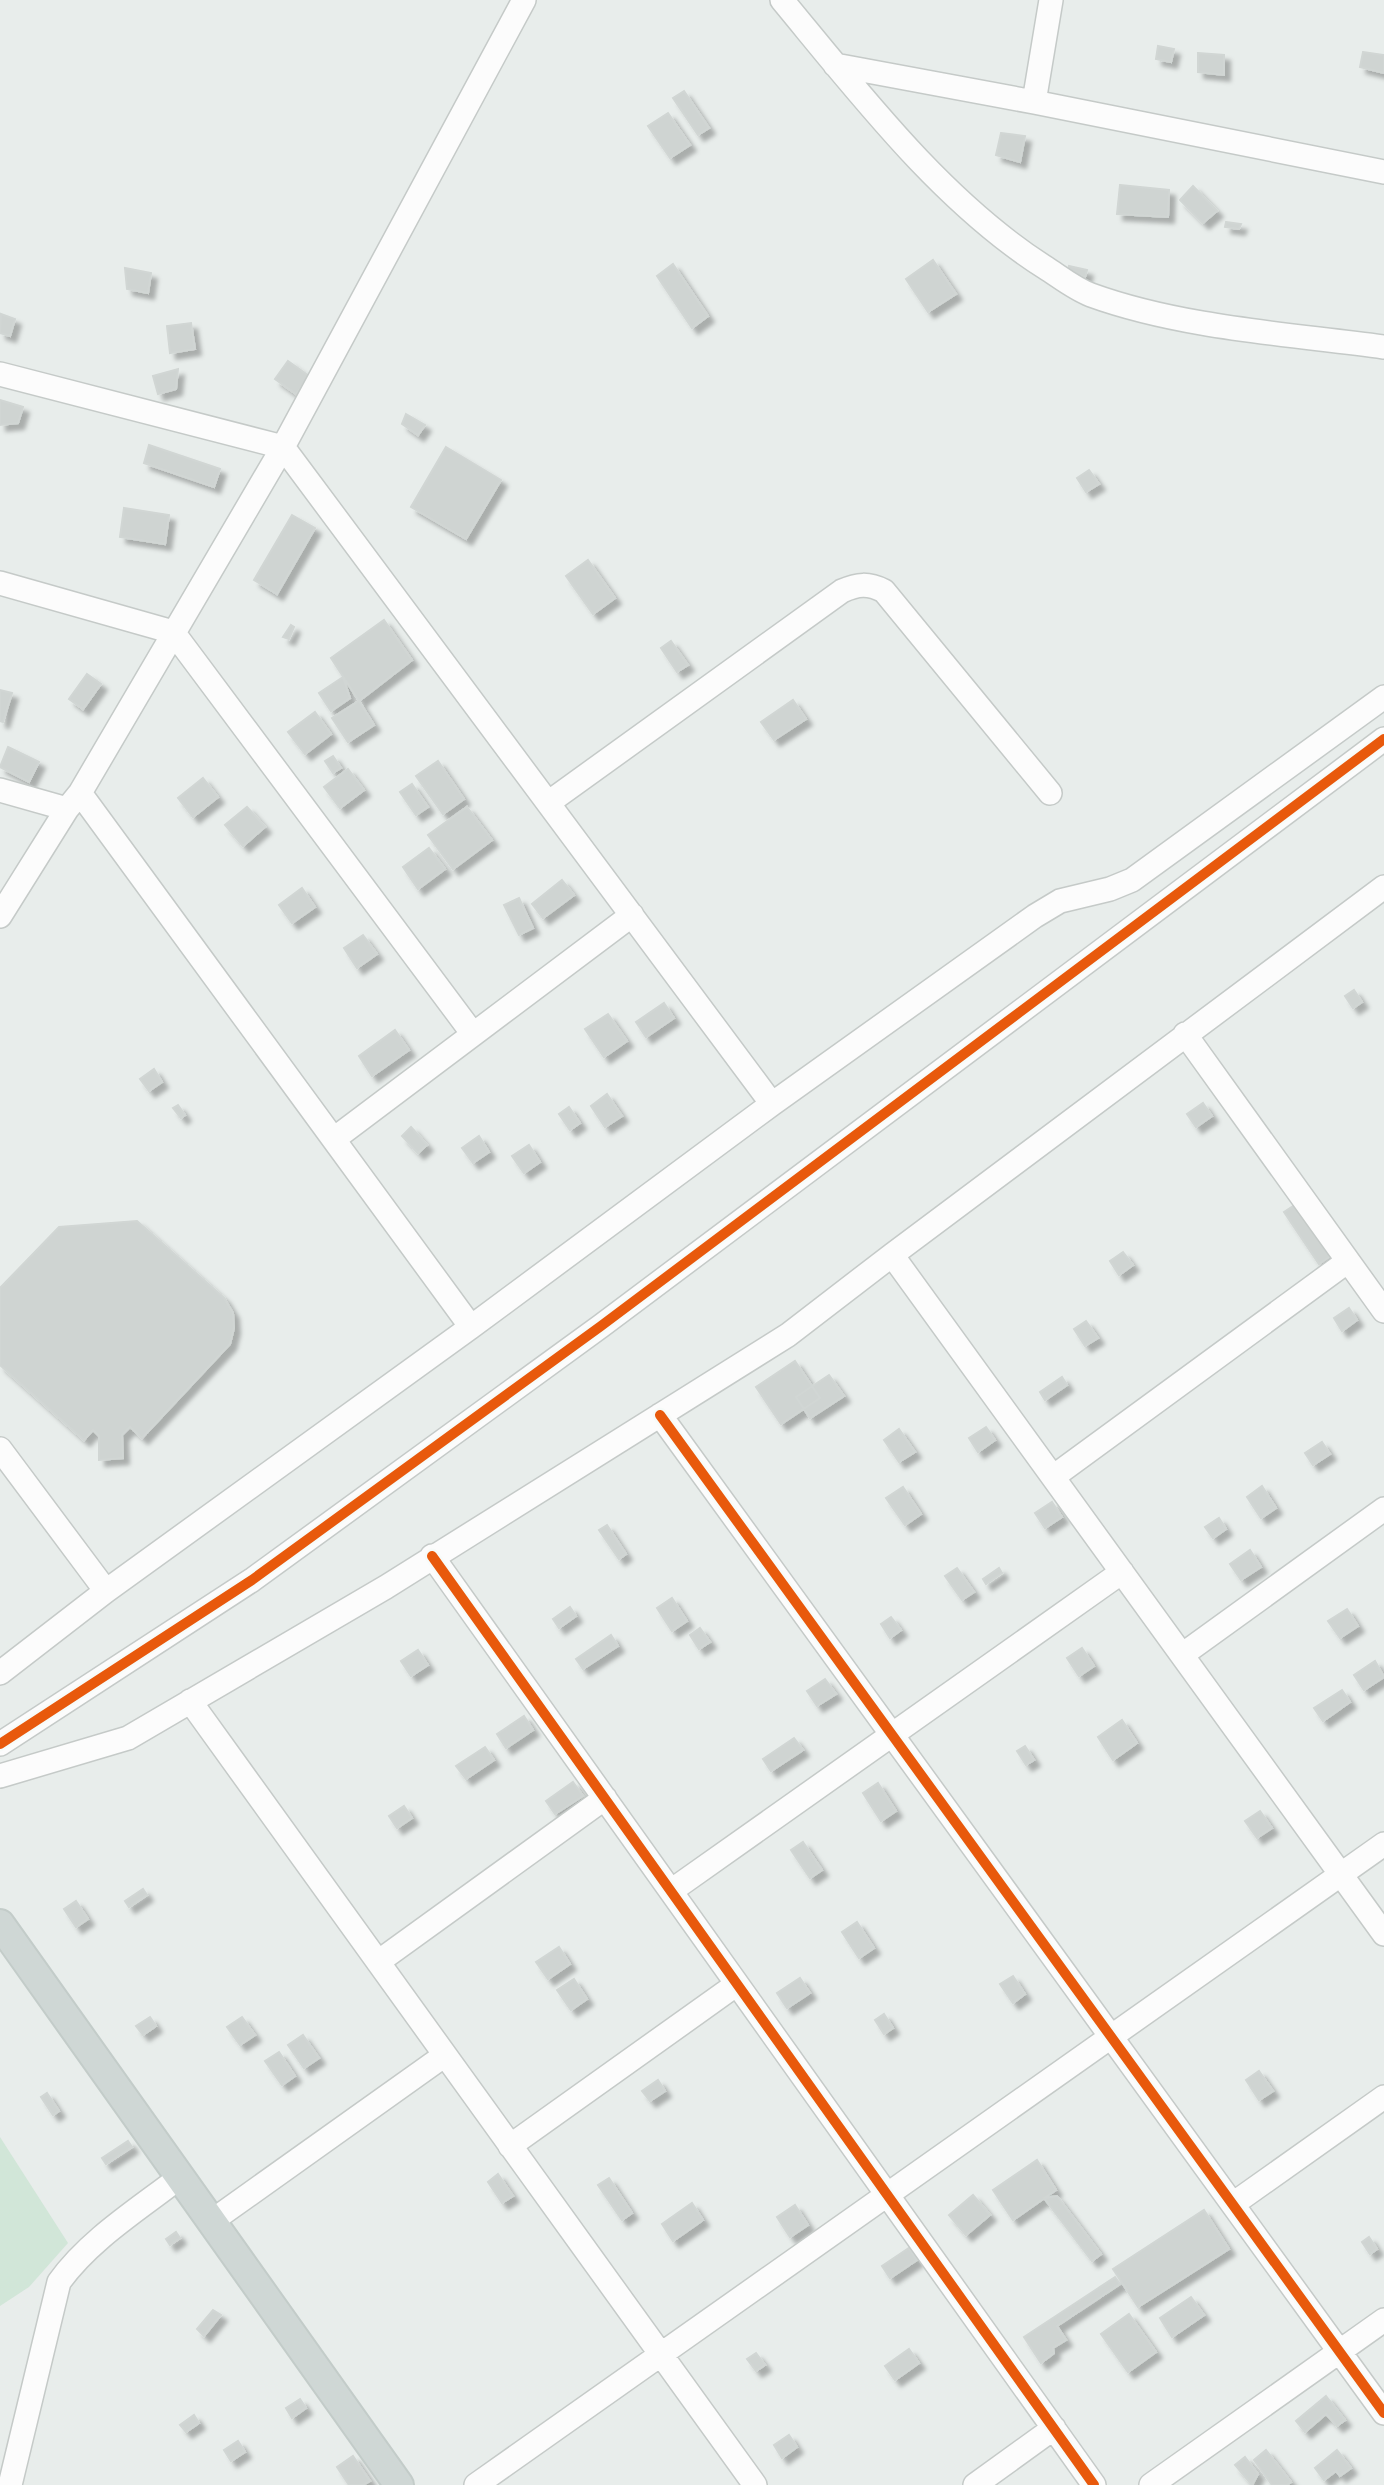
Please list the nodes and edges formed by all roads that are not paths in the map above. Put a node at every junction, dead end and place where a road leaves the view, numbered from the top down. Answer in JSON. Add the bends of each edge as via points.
{"nodes":[{"id":1,"x":524,"y":0,"type":"edge"},
{"id":2,"x":782,"y":0,"type":"edge"},
{"id":3,"x":1051,"y":0,"type":"edge"},
{"id":4,"x":835,"y":65,"type":"junction"},
{"id":5,"x":1034,"y":102,"type":"junction"},
{"id":6,"x":1384,"y":173,"type":"edge"},
{"id":7,"x":1384,"y":347,"type":"edge"},
{"id":8,"x":0,"y":374,"type":"edge"},
{"id":9,"x":283,"y":447,"type":"junction"},
{"id":10,"x":0,"y":583,"type":"edge"},
{"id":11,"x":173,"y":632,"type":"junction"},
{"id":12,"x":1384,"y":697,"type":"edge"},
{"id":13,"x":1384,"y":738,"type":"edge"},
{"id":14,"x":0,"y":790,"type":"edge"},
{"id":15,"x":1050,"y":793,"type":"dead end"},
{"id":16,"x":73,"y":801,"type":"junction"},
{"id":17,"x":548,"y":803,"type":"junction"},
{"id":18,"x":1384,"y":887,"type":"edge"},
{"id":19,"x":632,"y":915,"type":"junction"},
{"id":20,"x":0,"y":916,"type":"edge"},
{"id":21,"x":473,"y":1034,"type":"junction"},
{"id":22,"x":1185,"y":1034,"type":"junction"},
{"id":23,"x":772,"y":1104,"type":"junction"},
{"id":24,"x":334,"y":1139,"type":"junction"},
{"id":25,"x":892,"y":1255,"type":"junction"},
{"id":26,"x":1348,"y":1261,"type":"junction"},
{"id":27,"x":1384,"y":1311,"type":"edge"},
{"id":28,"x":471,"y":1327,"type":"junction"},
{"id":29,"x":660,"y":1415,"type":"junction"},
{"id":30,"x":0,"y":1449,"type":"edge"},
{"id":31,"x":1053,"y":1477,"type":"junction"},
{"id":32,"x":1384,"y":1509,"type":"edge"},
{"id":33,"x":432,"y":1556,"type":"junction"},
{"id":34,"x":1122,"y":1572,"type":"junction"},
{"id":35,"x":106,"y":1591,"type":"junction"},
{"id":36,"x":1182,"y":1655,"type":"junction"},
{"id":37,"x":0,"y":1673,"type":"edge"},
{"id":38,"x":190,"y":1702,"type":"junction"},
{"id":39,"x":892,"y":1735,"type":"junction"},
{"id":40,"x":0,"y":1744,"type":"edge"},
{"id":41,"x":0,"y":1776,"type":"edge"},
{"id":42,"x":605,"y":1798,"type":"junction"},
{"id":43,"x":1384,"y":1844,"type":"edge"},
{"id":44,"x":1341,"y":1874,"type":"junction"},
{"id":45,"x":671,"y":1891,"type":"junction"},
{"id":46,"x":0,"y":1924,"type":"edge"},
{"id":47,"x":1384,"y":1934,"type":"edge"},
{"id":48,"x":378,"y":1962,"type":"junction"},
{"id":49,"x":737,"y":1984,"type":"junction"},
{"id":50,"x":1111,"y":2037,"type":"junction"},
{"id":51,"x":445,"y":2055,"type":"junction"},
{"id":52,"x":1384,"y":2097,"type":"edge"},
{"id":53,"x":510,"y":2146,"type":"junction"},
{"id":54,"x":180,"y":2177,"type":"junction"},
{"id":55,"x":887,"y":2194,"type":"junction"},
{"id":56,"x":1233,"y":2204,"type":"junction"},
{"id":57,"x":212,"y":2221,"type":"junction"},
{"id":58,"x":1384,"y":2320,"type":"edge"},
{"id":59,"x":1340,"y":2351,"type":"junction"},
{"id":60,"x":661,"y":2354,"type":"junction"},
{"id":61,"x":1384,"y":2413,"type":"edge"},
{"id":62,"x":1054,"y":2428,"type":"junction"},
{"id":63,"x":10,"y":2485,"type":"edge"},
{"id":64,"x":400,"y":2485,"type":"edge"},
{"id":65,"x":476,"y":2485,"type":"edge"},
{"id":66,"x":755,"y":2485,"type":"edge"},
{"id":67,"x":975,"y":2485,"type":"edge"},
{"id":68,"x":1094,"y":2485,"type":"edge"},
{"id":69,"x":1151,"y":2485,"type":"edge"}],
"edges":[{"from":1,"to":9,"type":"street"},
{"from":2,"to":4,"type":"street"},
{"from":3,"to":5,"type":"street"},
{"from":4,"to":5,"type":"street"},
{"from":4,"to":7,"type":"street","via":[[939,181],[1016,249],[1089,295],[1208,323]]},
{"from":5,"to":6,"type":"street"},
{"from":8,"to":9,"type":"street"},
{"from":9,"to":11,"type":"street"},
{"from":9,"to":17,"type":"street"},
{"from":10,"to":11,"type":"street"},
{"from":11,"to":16,"type":"street"},
{"from":11,"to":21,"type":"street"},
{"from":12,"to":23,"type":"street","via":[[1132,880],[1060,901],[1035,916]]},
{"from":13,"to":40,"type":"street","via":[[568,1351],[252,1580]]},
{"from":14,"to":16,"type":"street"},
{"from":15,"to":17,"type":"street","via":[[884,591],[856,584]]},
{"from":16,"to":20,"type":"street"},
{"from":16,"to":24,"type":"street"},
{"from":17,"to":19,"type":"street"},
{"from":18,"to":22,"type":"street"},
{"from":19,"to":21,"type":"street"},
{"from":19,"to":23,"type":"street"},
{"from":21,"to":24,"type":"street"},
{"from":22,"to":25,"type":"street"},
{"from":22,"to":26,"type":"street"},
{"from":23,"to":28,"type":"street"},
{"from":24,"to":28,"type":"street"},
{"from":25,"to":29,"type":"street","via":[[788,1335]]},
{"from":25,"to":31,"type":"street"},
{"from":26,"to":27,"type":"street"},
{"from":26,"to":31,"type":"street"},
{"from":28,"to":35,"type":"street"},
{"from":29,"to":33,"type":"street"},
{"from":29,"to":39,"type":"street"},
{"from":30,"to":35,"type":"street"},
{"from":31,"to":34,"type":"street"},
{"from":32,"to":36,"type":"street"},
{"from":33,"to":38,"type":"street"},
{"from":33,"to":42,"type":"street"},
{"from":34,"to":36,"type":"street"},
{"from":34,"to":39,"type":"street"},
{"from":35,"to":37,"type":"street"},
{"from":36,"to":44,"type":"street"},
{"from":38,"to":41,"type":"street","via":[[128,1738]]},
{"from":38,"to":48,"type":"street"},
{"from":39,"to":45,"type":"street"},
{"from":39,"to":50,"type":"street"},
{"from":42,"to":45,"type":"street"},
{"from":42,"to":48,"type":"street"},
{"from":43,"to":44,"type":"street"},
{"from":44,"to":47,"type":"street"},
{"from":44,"to":50,"type":"street"},
{"from":45,"to":49,"type":"street"},
{"from":46,"to":54,"type":"main road"},
{"from":48,"to":51,"type":"street"},
{"from":49,"to":53,"type":"street"},
{"from":49,"to":55,"type":"street"},
{"from":50,"to":55,"type":"street"},
{"from":50,"to":56,"type":"street"},
{"from":51,"to":53,"type":"street"},
{"from":51,"to":57,"type":"street"},
{"from":52,"to":56,"type":"street"},
{"from":53,"to":60,"type":"street"},
{"from":54,"to":57,"type":"main road"},
{"from":54,"to":63,"type":"street","via":[[94,2244],[59,2282]]},
{"from":55,"to":60,"type":"street"},
{"from":55,"to":62,"type":"street"},
{"from":56,"to":59,"type":"street"},
{"from":57,"to":64,"type":"main road"},
{"from":58,"to":59,"type":"street"},
{"from":59,"to":61,"type":"street"},
{"from":59,"to":69,"type":"street"},
{"from":60,"to":65,"type":"street"},
{"from":60,"to":66,"type":"street"},
{"from":62,"to":67,"type":"street"},
{"from":62,"to":68,"type":"street"}]}
